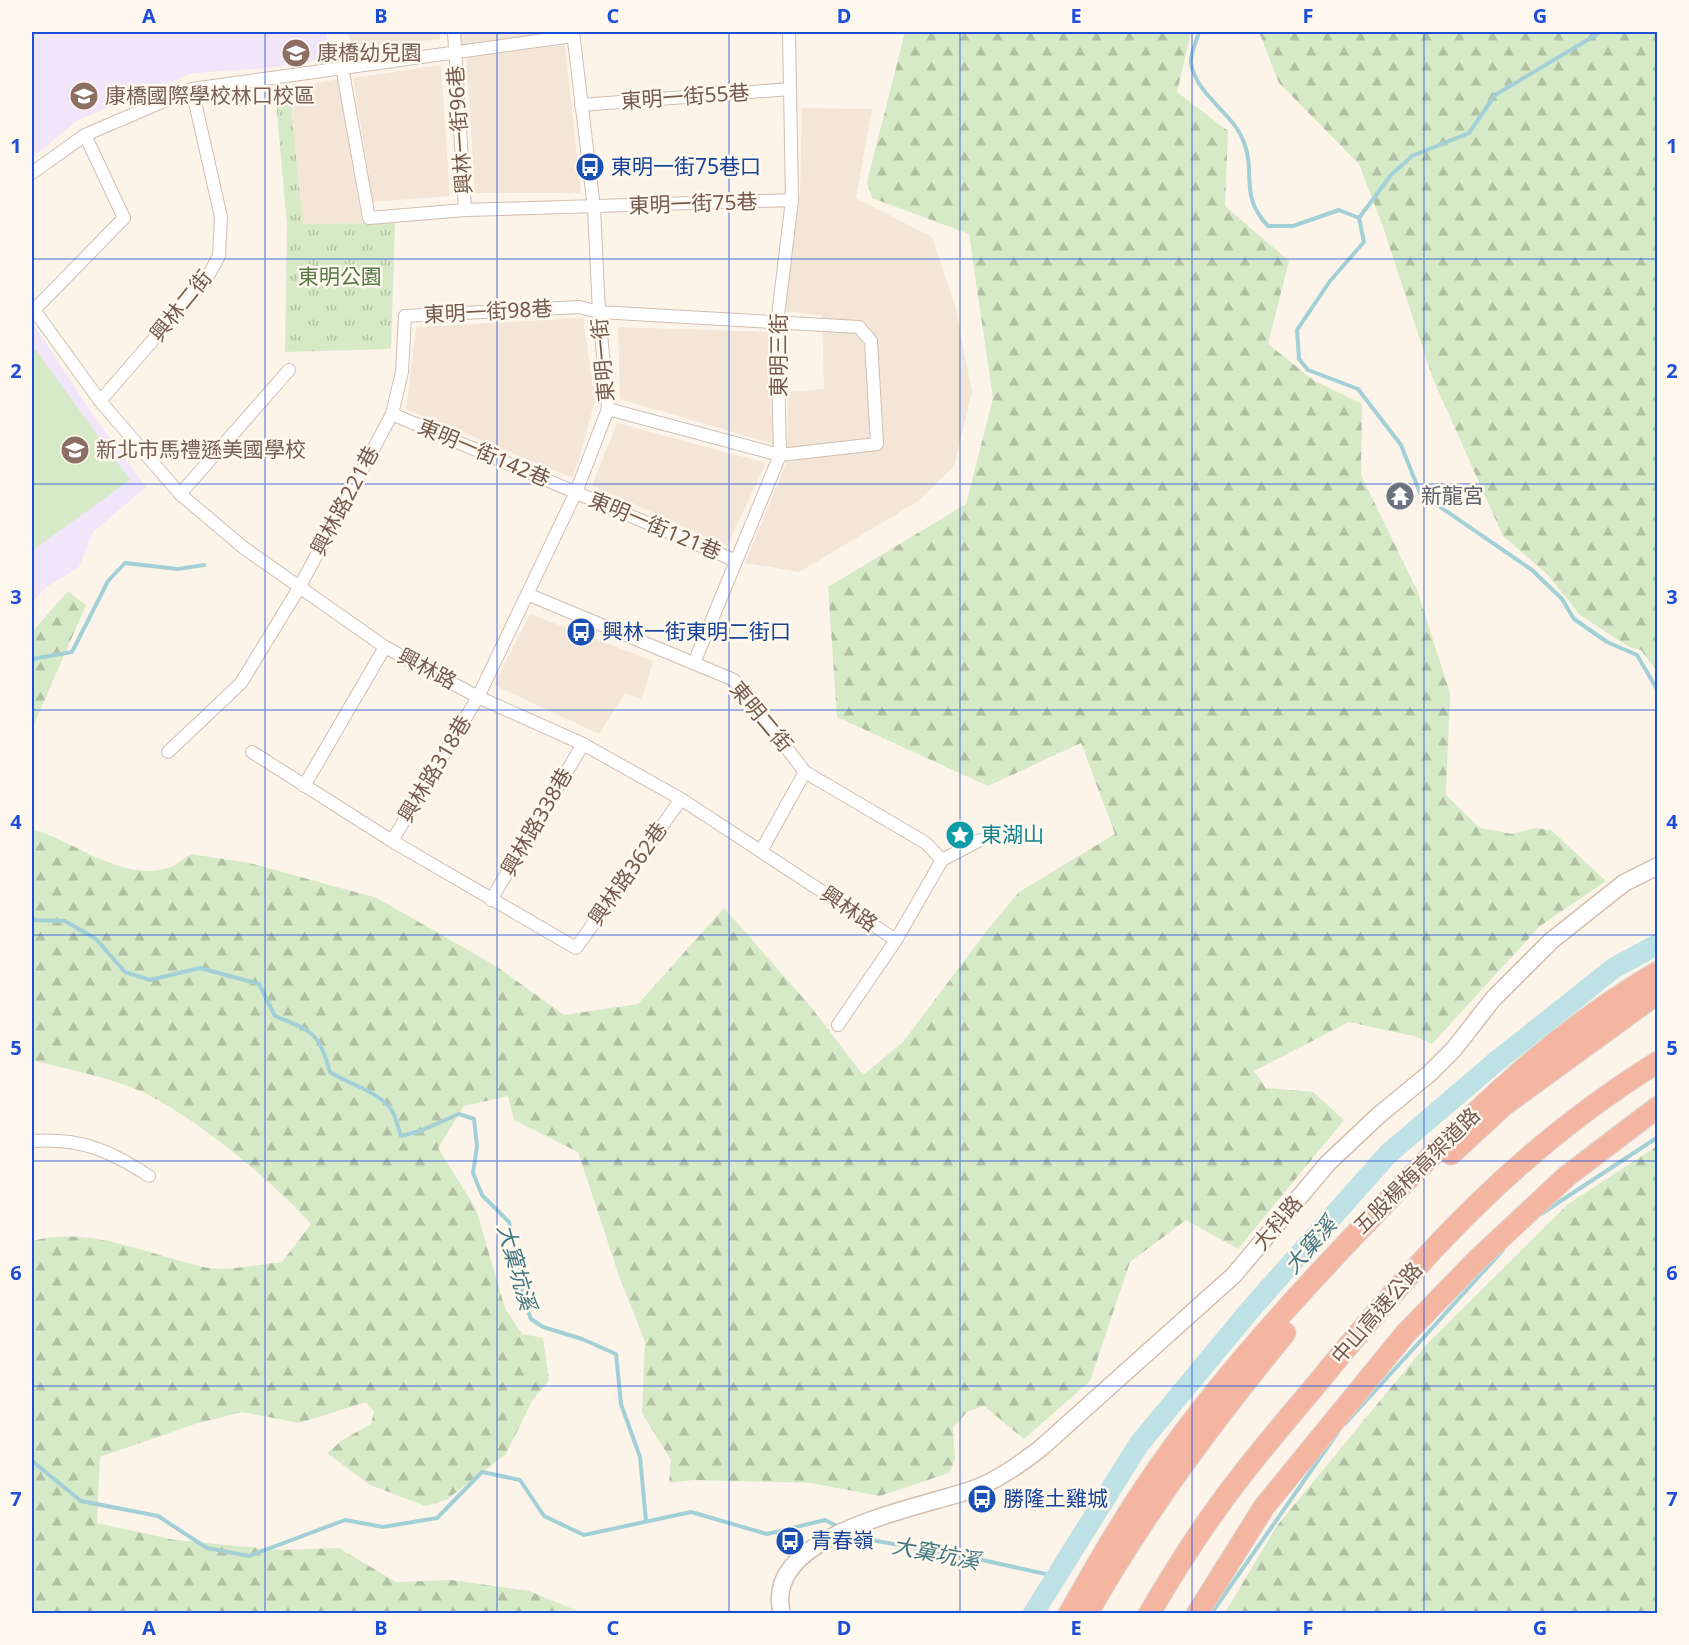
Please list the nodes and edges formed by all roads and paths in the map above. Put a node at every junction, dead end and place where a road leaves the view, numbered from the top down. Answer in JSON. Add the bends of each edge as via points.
{"nodes":[{"id":1,"x":454,"y":32,"type":"edge"},
{"id":2,"x":789,"y":32,"type":"edge"},
{"id":3,"x":573,"y":34,"type":"edge"},
{"id":4,"x":455,"y":50,"type":"junction"},
{"id":5,"x":342,"y":67,"type":"junction"},
{"id":6,"x":192,"y":89,"type":"junction"},
{"id":7,"x":790,"y":89,"type":"junction"},
{"id":8,"x":581,"y":105,"type":"junction"},
{"id":9,"x":85,"y":135,"type":"junction"},
{"id":10,"x":32,"y":173,"type":"edge"},
{"id":11,"x":792,"y":200,"type":"junction"},
{"id":12,"x":594,"y":208,"type":"junction"},
{"id":13,"x":465,"y":210,"type":"junction"},
{"id":14,"x":33,"y":309,"type":"edge"},
{"id":15,"x":599,"y":312,"type":"junction"},
{"id":16,"x":777,"y":324,"type":"junction"},
{"id":17,"x":289,"y":370,"type":"dead end"},
{"id":18,"x":100,"y":401,"type":"junction"},
{"id":19,"x":608,"y":409,"type":"junction"},
{"id":20,"x":392,"y":414,"type":"junction"},
{"id":21,"x":780,"y":454,"type":"junction"},
{"id":22,"x":576,"y":492,"type":"junction"},
{"id":23,"x":180,"y":495,"type":"junction"},
{"id":24,"x":734,"y":560,"type":"junction"},
{"id":25,"x":299,"y":588,"type":"junction"},
{"id":26,"x":527,"y":594,"type":"junction"},
{"id":27,"x":385,"y":647,"type":"junction"},
{"id":28,"x":694,"y":663,"type":"junction"},
{"id":29,"x":478,"y":697,"type":"junction"},
{"id":30,"x":583,"y":744,"type":"junction"},
{"id":31,"x":168,"y":752,"type":"dead end"},
{"id":32,"x":252,"y":752,"type":"dead end"},
{"id":33,"x":805,"y":772,"type":"junction"},
{"id":34,"x":304,"y":786,"type":"junction"},
{"id":35,"x":681,"y":799,"type":"junction"},
{"id":36,"x":980,"y":840,"type":"dead end"},
{"id":37,"x":392,"y":841,"type":"junction"},
{"id":38,"x":762,"y":851,"type":"junction"},
{"id":39,"x":942,"y":860,"type":"junction"},
{"id":40,"x":1658,"y":866,"type":"edge"},
{"id":41,"x":491,"y":900,"type":"junction"},
{"id":42,"x":896,"y":940,"type":"junction"},
{"id":43,"x":1658,"y":972,"type":"edge"},
{"id":44,"x":1658,"y":993,"type":"edge"},
{"id":45,"x":838,"y":1025,"type":"dead end"},
{"id":46,"x":1658,"y":1062,"type":"edge"},
{"id":47,"x":1658,"y":1107,"type":"edge"},
{"id":48,"x":32,"y":1141,"type":"edge"},
{"id":49,"x":149,"y":1176,"type":"dead end"},
{"id":50,"x":782,"y":1614,"type":"edge"},
{"id":51,"x":1069,"y":1614,"type":"edge"},
{"id":52,"x":1087,"y":1614,"type":"edge"},
{"id":53,"x":1149,"y":1614,"type":"edge"},
{"id":54,"x":1197,"y":1614,"type":"edge"}],
"edges":[{"from":1,"to":4,"type":"street","name":"興林一街96巷"},
{"from":2,"to":7,"type":"street","name":"東明三街"},
{"from":3,"to":4,"type":"street"},
{"from":3,"to":8,"type":"street","name":"東明一街"},
{"from":4,"to":5,"type":"street"},
{"from":4,"to":13,"type":"street","name":"興林一街96巷"},
{"from":5,"to":6,"type":"street"},
{"from":5,"to":13,"type":"street","name":"東明一街75巷","via":[[369,218]]},
{"from":6,"to":9,"type":"street"},
{"from":6,"to":18,"type":"street","name":"興林二街","via":[[221,217],[219,256],[207,278]]},
{"from":7,"to":8,"type":"street","name":"東明一街55巷"},
{"from":7,"to":11,"type":"street","name":"東明三街"},
{"from":8,"to":12,"type":"street","name":"東明一街"},
{"from":9,"to":10,"type":"street"},
{"from":9,"to":14,"type":"street","via":[[124,218]]},
{"from":11,"to":12,"type":"street","name":"東明一街75巷"},
{"from":11,"to":16,"type":"street","name":"東明三街"},
{"from":12,"to":13,"type":"street","name":"東明一街75巷"},
{"from":12,"to":15,"type":"street","name":"東明一街"},
{"from":14,"to":18,"type":"street","name":"興林路"},
{"from":15,"to":16,"type":"street"},
{"from":15,"to":19,"type":"street","name":"東明一街"},
{"from":15,"to":20,"type":"street","name":"東明一街98巷","via":[[579,307],[405,316],[402,372]]},
{"from":16,"to":21,"type":"street","name":"東明三街"},
{"from":16,"to":21,"type":"street","via":[[859,327],[871,341],[878,444]]},
{"from":17,"to":23,"type":"street"},
{"from":18,"to":23,"type":"street","name":"興林路"},
{"from":19,"to":21,"type":"street"},
{"from":19,"to":22,"type":"street","name":"東明一街"},
{"from":20,"to":22,"type":"street","name":"東明一街142巷"},
{"from":20,"to":25,"type":"street","name":"興林路221巷"},
{"from":21,"to":24,"type":"street","name":"東明三街"},
{"from":22,"to":24,"type":"street","name":"東明一街121巷"},
{"from":22,"to":26,"type":"street","name":"東明一街"},
{"from":23,"to":25,"type":"street","name":"興林路"},
{"from":24,"to":28,"type":"street","name":"東明三街"},
{"from":25,"to":27,"type":"street","name":"興林路"},
{"from":25,"to":31,"type":"street","name":"興林路221巷","via":[[241,683]]},
{"from":26,"to":28,"type":"street","name":"東明二街"},
{"from":26,"to":29,"type":"street","name":"東明一街"},
{"from":27,"to":29,"type":"street","name":"興林路"},
{"from":27,"to":34,"type":"street"},
{"from":28,"to":33,"type":"street","name":"東明二街","via":[[734,680]]},
{"from":29,"to":30,"type":"street","name":"興林路"},
{"from":29,"to":37,"type":"street","name":"興林路318巷"},
{"from":30,"to":35,"type":"street","name":"興林路"},
{"from":30,"to":41,"type":"street","name":"興林路338巷"},
{"from":32,"to":34,"type":"street"},
{"from":33,"to":38,"type":"street"},
{"from":33,"to":39,"type":"street","name":"東明二街","via":[[926,843]]},
{"from":34,"to":37,"type":"street"},
{"from":35,"to":38,"type":"street","name":"興林路"},
{"from":35,"to":41,"type":"street","name":"興林路362巷","via":[[576,948]]},
{"from":36,"to":39,"type":"street"},
{"from":37,"to":41,"type":"street"},
{"from":38,"to":42,"type":"street","name":"興林路"},
{"from":39,"to":42,"type":"street"},
{"from":40,"to":50,"type":"street","name":"大科路","via":[[1624,883],[1551,942],[1494,999],[1430,1073],[1328,1163],[1234,1275],[1041,1448],[1020,1465],[979,1487],[861,1522],[799,1560],[780,1588]]},
{"from":42,"to":45,"type":"street"},
{"from":43,"to":51,"type":"highway","name":"五股楊梅高架道路","via":[[1550,1048],[1466,1120],[1307,1284],[1160,1466],[1112,1537]]},
{"from":44,"to":52,"type":"highway","name":"五股楊梅高架道路","via":[[1504,1105],[1438,1166],[1321,1289],[1217,1416],[1126,1546]]},
{"from":46,"to":53,"type":"highway","name":"中山高速公路","via":[[1614,1089],[1486,1193],[1375,1312],[1222,1500]]},
{"from":47,"to":54,"type":"highway","name":"中山高速公路","via":[[1567,1176],[1406,1333],[1264,1507]]},
{"from":48,"to":49,"type":"street","via":[[94,1145]]}]}
